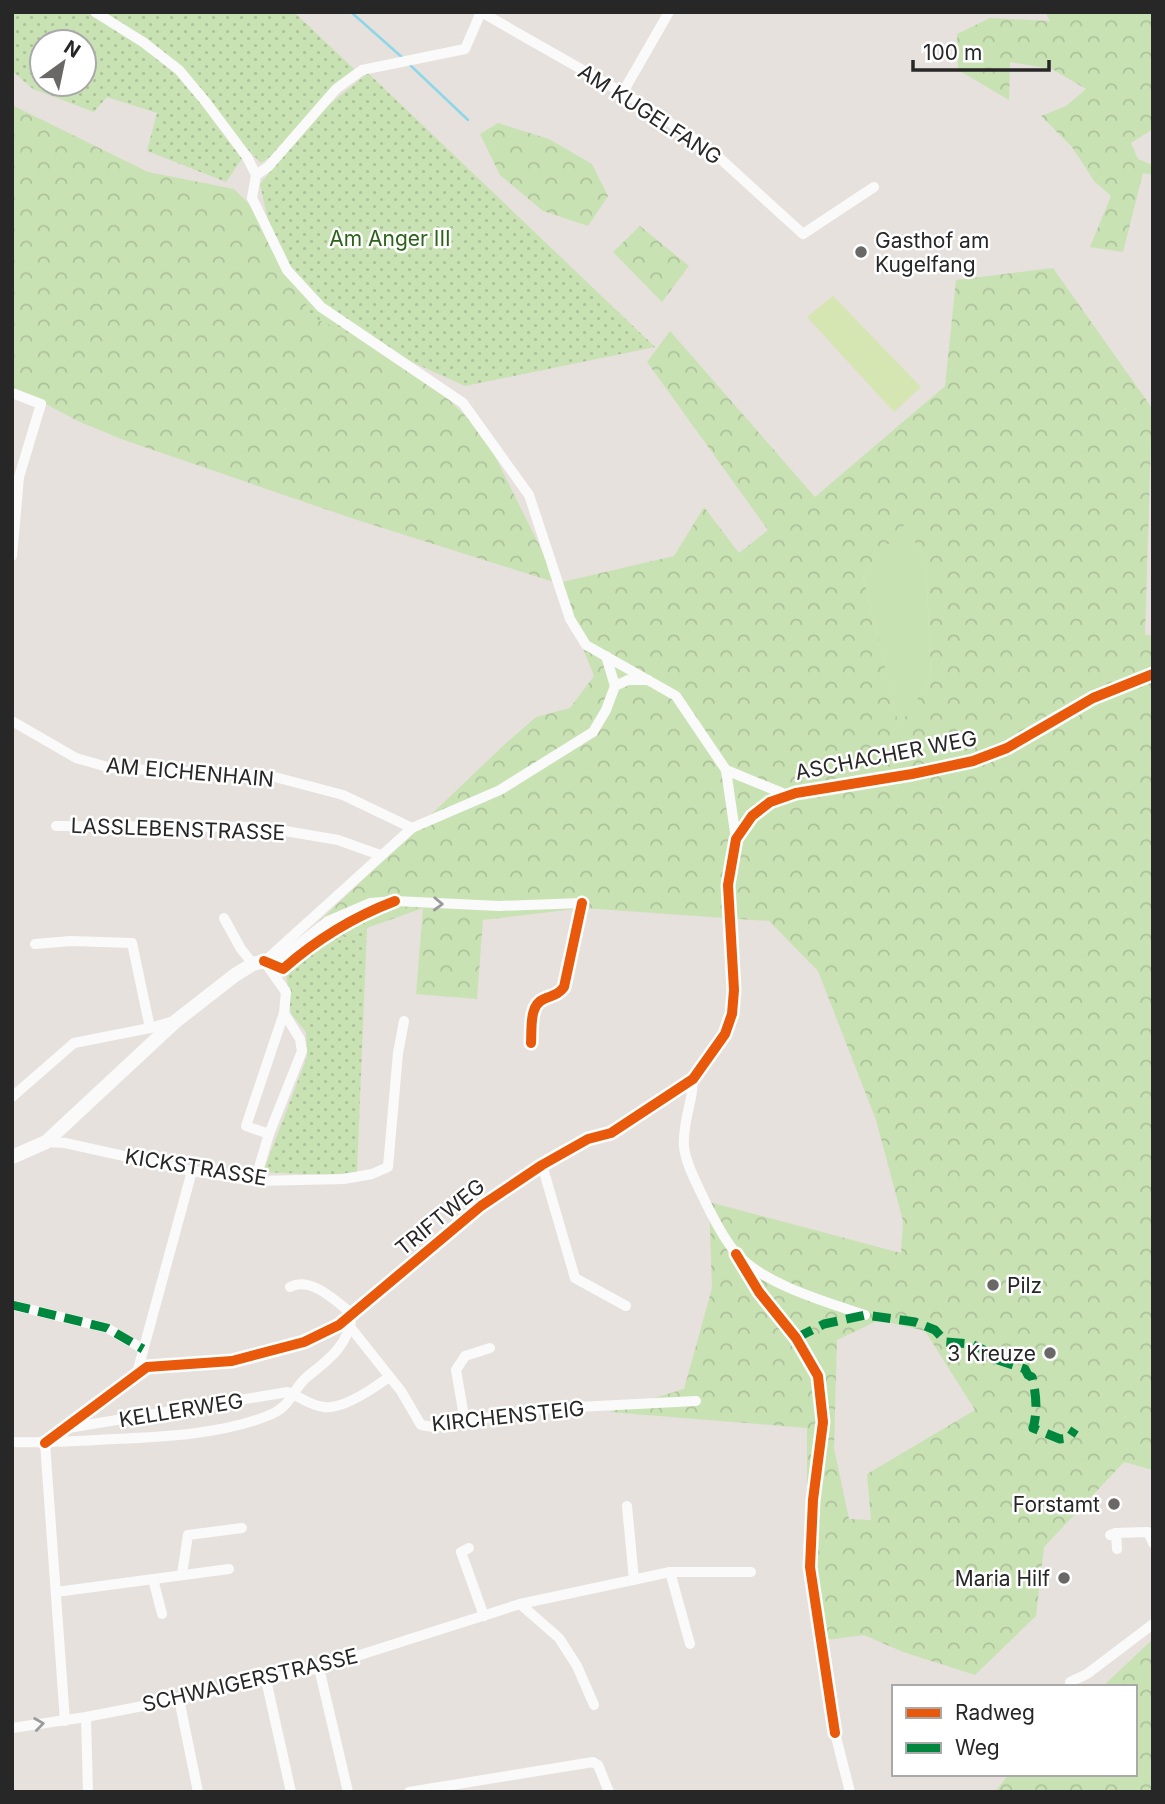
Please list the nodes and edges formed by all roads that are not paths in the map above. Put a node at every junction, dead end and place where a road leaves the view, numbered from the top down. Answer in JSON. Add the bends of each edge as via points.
{"nodes":[{"id":1,"x":95,"y":12,"type":"edge"},
{"id":2,"x":481,"y":12,"type":"edge"},
{"id":3,"x":669,"y":12,"type":"edge"},
{"id":4,"x":623,"y":92,"type":"junction"},
{"id":5,"x":256,"y":175,"type":"junction"},
{"id":6,"x":874,"y":187,"type":"dead end"},
{"id":7,"x":12,"y":393,"type":"edge"},
{"id":8,"x":12,"y":556,"type":"edge"},
{"id":9,"x":606,"y":656,"type":"junction"},
{"id":10,"x":1153,"y":674,"type":"edge"},
{"id":11,"x":649,"y":680,"type":"junction"},
{"id":12,"x":615,"y":686,"type":"junction"},
{"id":13,"x":12,"y":721,"type":"edge"},
{"id":14,"x":726,"y":770,"type":"junction"},
{"id":15,"x":787,"y":795,"type":"junction"},
{"id":16,"x":56,"y":826,"type":"dead end"},
{"id":17,"x":412,"y":828,"type":"junction"},
{"id":18,"x":736,"y":839,"type":"junction"},
{"id":19,"x":380,"y":855,"type":"junction"},
{"id":20,"x":729,"y":905,"type":"joint"},
{"id":21,"x":224,"y":918,"type":"dead end"},
{"id":22,"x":35,"y":944,"type":"dead end"},
{"id":23,"x":258,"y":963,"type":"junction"},
{"id":24,"x":284,"y":1013,"type":"junction"},
{"id":25,"x":176,"y":1021,"type":"junction"},
{"id":26,"x":404,"y":1021,"type":"dead end"},
{"id":27,"x":150,"y":1028,"type":"junction"},
{"id":28,"x":530,"y":1042,"type":"dead end"},
{"id":29,"x":693,"y":1079,"type":"junction"},
{"id":30,"x":12,"y":1097,"type":"edge"},
{"id":31,"x":269,"y":1133,"type":"junction"},
{"id":32,"x":46,"y":1142,"type":"junction"},
{"id":33,"x":12,"y":1157,"type":"edge"},
{"id":34,"x":542,"y":1165,"type":"junction"},
{"id":35,"x":192,"y":1171,"type":"junction"},
{"id":36,"x":254,"y":1181,"type":"junction"},
{"id":37,"x":290,"y":1287,"type":"dead end"},
{"id":38,"x":12,"y":1305,"type":"edge"},
{"id":39,"x":626,"y":1306,"type":"dead end"},
{"id":40,"x":352,"y":1314,"type":"junction"},
{"id":41,"x":864,"y":1315,"type":"dead end"},
{"id":42,"x":351,"y":1328,"type":"junction"},
{"id":43,"x":490,"y":1348,"type":"dead end"},
{"id":44,"x":143,"y":1349,"type":"junction"},
{"id":45,"x":136,"y":1373,"type":"junction"},
{"id":46,"x":389,"y":1377,"type":"junction"},
{"id":47,"x":295,"y":1395,"type":"junction"},
{"id":48,"x":696,"y":1401,"type":"dead end"},
{"id":49,"x":465,"y":1422,"type":"junction"},
{"id":50,"x":66,"y":1429,"type":"junction"},
{"id":51,"x":12,"y":1442,"type":"edge"},
{"id":52,"x":45,"y":1443,"type":"junction"},
{"id":53,"x":627,"y":1506,"type":"dead end"},
{"id":54,"x":242,"y":1528,"type":"dead end"},
{"id":55,"x":1153,"y":1543,"type":"edge"},
{"id":56,"x":468,"y":1548,"type":"dead end"},
{"id":57,"x":1116,"y":1549,"type":"dead end"},
{"id":58,"x":229,"y":1569,"type":"dead end"},
{"id":59,"x":670,"y":1572,"type":"junction"},
{"id":60,"x":751,"y":1572,"type":"dead end"},
{"id":61,"x":182,"y":1574,"type":"junction"},
{"id":62,"x":153,"y":1579,"type":"junction"},
{"id":63,"x":634,"y":1580,"type":"junction"},
{"id":64,"x":56,"y":1592,"type":"junction"},
{"id":65,"x":520,"y":1604,"type":"junction"},
{"id":66,"x":162,"y":1614,"type":"dead end"},
{"id":67,"x":484,"y":1616,"type":"junction"},
{"id":68,"x":1153,"y":1623,"type":"edge"},
{"id":69,"x":690,"y":1644,"type":"dead end"},
{"id":70,"x":319,"y":1668,"type":"junction"},
{"id":71,"x":266,"y":1680,"type":"junction"},
{"id":72,"x":1070,"y":1682,"type":"dead end"},
{"id":73,"x":180,"y":1699,"type":"junction"},
{"id":74,"x":594,"y":1705,"type":"dead end"},
{"id":75,"x":86,"y":1717,"type":"junction"},
{"id":76,"x":65,"y":1721,"type":"junction"},
{"id":77,"x":12,"y":1728,"type":"edge"},
{"id":78,"x":835,"y":1733,"type":"dead end"},
{"id":79,"x":88,"y":1792,"type":"edge"},
{"id":80,"x":198,"y":1792,"type":"edge"},
{"id":81,"x":290,"y":1792,"type":"edge"},
{"id":82,"x":348,"y":1792,"type":"edge"},
{"id":83,"x":409,"y":1792,"type":"edge"},
{"id":84,"x":609,"y":1792,"type":"edge"},
{"id":85,"x":850,"y":1792,"type":"edge"}],
"edges":[{"from":1,"to":5,"type":"street","via":[[179,70]]},
{"from":2,"to":4,"type":"street","name":"AM KUGELFANG"},
{"from":2,"to":5,"type":"street","via":[[465,49],[362,70],[337,89]]},
{"from":3,"to":4,"type":"street"},
{"from":4,"to":6,"type":"street","name":"AM KUGELFANG","via":[[713,152],[803,234]]},
{"from":5,"to":9,"type":"street","via":[[252,198],[287,270],[321,307],[463,402],[529,495],[570,619],[586,645]]},
{"from":7,"to":8,"type":"street","via":[[41,404],[19,477]]},
{"from":9,"to":11,"type":"street"},
{"from":9,"to":12,"type":"street"},
{"from":10,"to":15,"type":"street","name":"ASCHACHER WEG","via":[[1093,698],[1007,748],[973,761]]},
{"from":11,"to":12,"type":"street","via":[[628,680]]},
{"from":11,"to":14,"type":"street","via":[[676,696]]},
{"from":12,"to":17,"type":"street","via":[[593,732],[500,790]]},
{"from":13,"to":17,"type":"street","name":"AM EICHENHAIN","via":[[76,758],[111,768],[271,776],[343,795]]},
{"from":14,"to":15,"type":"street"},
{"from":14,"to":18,"type":"street"},
{"from":15,"to":18,"type":"street","name":"ASCHACHER WEG","via":[[752,816]]},
{"from":16,"to":19,"type":"street","name":"LASSLEBENSTRASSE","via":[[262,827],[338,840]]},
{"from":17,"to":19,"type":"street"},
{"from":18,"to":20,"type":"street","name":"ASCHACHER WEG"},
{"from":19,"to":23,"type":"street"},
{"from":20,"to":29,"type":"street","name":"TRIFTWEG","via":[[732,1014]]},
{"from":21,"to":23,"type":"street","via":[[241,949]]},
{"from":22,"to":27,"type":"street","via":[[132,943]]},
{"from":23,"to":24,"type":"street","via":[[286,992]]},
{"from":23,"to":25,"type":"street"},
{"from":23,"to":28,"type":"street","one_way":true,"via":[[279,960],[328,921],[370,903],[582,903],[564,987],[558,995],[540,1000],[534,1009]]},
{"from":24,"to":31,"type":"street","via":[[302,1051]]},
{"from":24,"to":31,"type":"street","via":[[246,1126]]},
{"from":25,"to":27,"type":"street"},
{"from":25,"to":32,"type":"street"},
{"from":26,"to":36,"type":"street","name":"KICKSTRASSE","via":[[388,1167],[344,1179]]},
{"from":27,"to":30,"type":"street","via":[[74,1042]]},
{"from":29,"to":34,"type":"street","name":"TRIFTWEG","via":[[611,1133],[588,1139]]},
{"from":29,"to":41,"type":"street","via":[[684,1149],[712,1216],[736,1254],[769,1278]]},
{"from":31,"to":36,"type":"street"},
{"from":32,"to":33,"type":"street"},
{"from":32,"to":35,"type":"street","name":"KICKSTRASSE"},
{"from":34,"to":39,"type":"street","via":[[575,1278]]},
{"from":34,"to":40,"type":"street","name":"TRIFTWEG","via":[[481,1206]]},
{"from":35,"to":36,"type":"street","name":"KICKSTRASSE"},
{"from":35,"to":44,"type":"street"},
{"from":37,"to":40,"type":"street","via":[[305,1284],[329,1295]]},
{"from":38,"to":44,"type":"street","via":[[107,1328]]},
{"from":40,"to":42,"type":"street"},
{"from":40,"to":45,"type":"street","name":"TRIFTWEG","via":[[304,1342],[232,1361],[147,1367]]},
{"from":42,"to":46,"type":"street","name":"KIRCHENSTEIG"},
{"from":42,"to":47,"type":"street","via":[[344,1342],[304,1379]]},
{"from":43,"to":49,"type":"street","via":[[465,1356],[456,1370]]},
{"from":44,"to":45,"type":"street"},
{"from":45,"to":50,"type":"street","name":"TRIFTWEG"},
{"from":46,"to":47,"type":"street","via":[[334,1407],[313,1405]]},
{"from":46,"to":49,"type":"street","name":"KIRCHENSTEIG","via":[[421,1425]]},
{"from":47,"to":50,"type":"street","name":"KELLERWEG","via":[[288,1392]]},
{"from":47,"to":52,"type":"street","via":[[272,1414],[219,1429]]},
{"from":48,"to":49,"type":"street","name":"KIRCHENSTEIG","via":[[538,1409]]},
{"from":50,"to":52,"type":"street","name":"TRIFTWEG"},
{"from":51,"to":52,"type":"street"},
{"from":52,"to":64,"type":"street"},
{"from":53,"to":63,"type":"street"},
{"from":54,"to":61,"type":"street","via":[[188,1535]]},
{"from":55,"to":57,"type":"street","via":[[1148,1532],[1113,1534]]},
{"from":56,"to":67,"type":"street","via":[[461,1552]]},
{"from":58,"to":61,"type":"street"},
{"from":59,"to":60,"type":"street","name":"SCHWAIGERSTRASSE"},
{"from":59,"to":63,"type":"street","name":"SCHWAIGERSTRASSE"},
{"from":59,"to":69,"type":"street"},
{"from":61,"to":62,"type":"street"},
{"from":62,"to":64,"type":"street"},
{"from":62,"to":66,"type":"street"},
{"from":63,"to":65,"type":"street","name":"SCHWAIGERSTRASSE"},
{"from":64,"to":76,"type":"street"},
{"from":65,"to":67,"type":"street","name":"SCHWAIGERSTRASSE"},
{"from":65,"to":74,"type":"street","via":[[559,1638]]},
{"from":67,"to":70,"type":"street","name":"SCHWAIGERSTRASSE"},
{"from":68,"to":72,"type":"street"},
{"from":70,"to":71,"type":"street","name":"SCHWAIGERSTRASSE"},
{"from":70,"to":82,"type":"street"},
{"from":71,"to":73,"type":"street","name":"SCHWAIGERSTRASSE"},
{"from":71,"to":81,"type":"street"},
{"from":73,"to":75,"type":"street","name":"SCHWAIGERSTRASSE"},
{"from":73,"to":80,"type":"street"},
{"from":75,"to":76,"type":"street","name":"SCHWAIGERSTRASSE"},
{"from":75,"to":79,"type":"street"},
{"from":77,"to":76,"type":"street","name":"SCHWAIGERSTRASSE","one_way":true},
{"from":78,"to":85,"type":"street"},
{"from":83,"to":84,"type":"street","via":[[593,1762]]}]}
